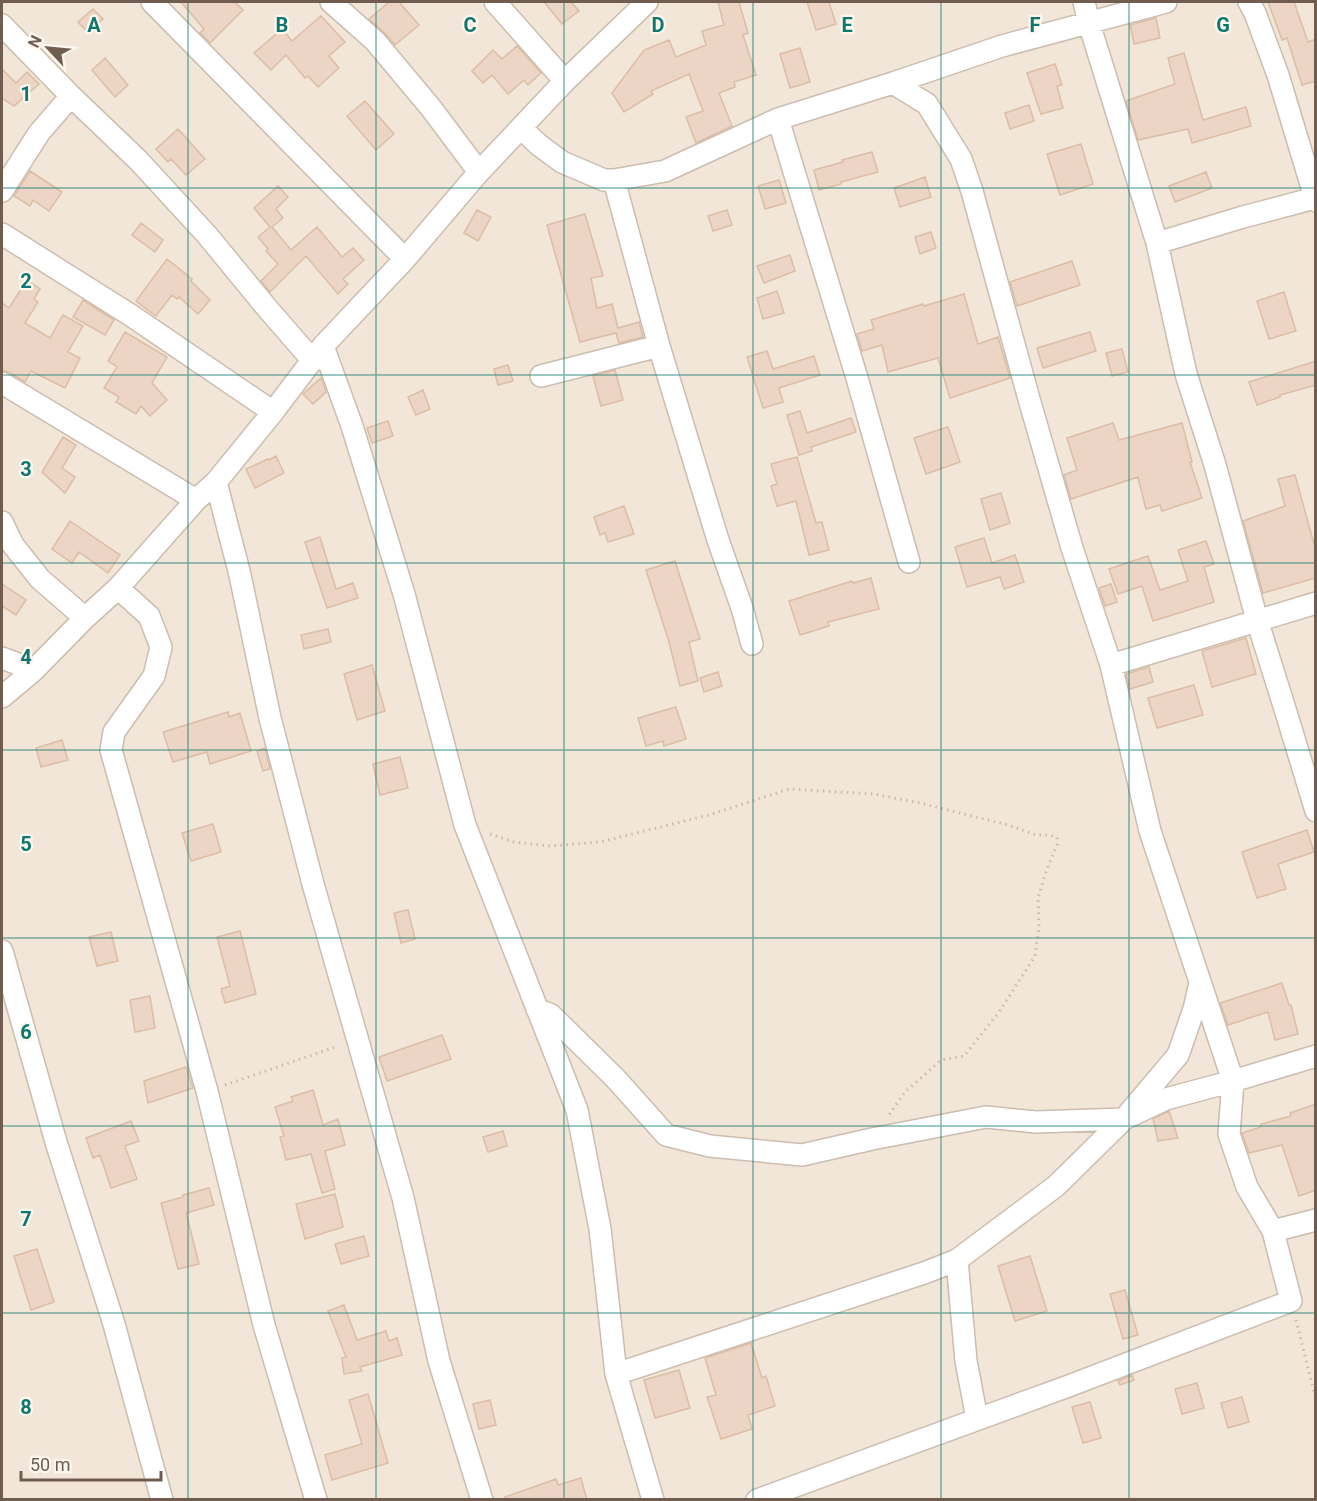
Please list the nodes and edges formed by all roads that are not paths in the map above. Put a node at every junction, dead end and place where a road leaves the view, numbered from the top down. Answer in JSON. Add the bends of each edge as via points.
{"nodes":[{"id":1,"x":152,"y":2,"type":"edge"},
{"id":2,"x":331,"y":2,"type":"edge"},
{"id":3,"x":495,"y":2,"type":"edge"},
{"id":4,"x":647,"y":2,"type":"edge"},
{"id":5,"x":1084,"y":2,"type":"edge"},
{"id":6,"x":1166,"y":2,"type":"edge"},
{"id":7,"x":1249,"y":2,"type":"edge"},
{"id":8,"x":1089,"y":23,"type":"junction"},
{"id":9,"x":2,"y":26,"type":"edge"},
{"id":10,"x":929,"y":71,"type":"junction"},
{"id":11,"x":566,"y":81,"type":"junction"},
{"id":12,"x":893,"y":83,"type":"junction"},
{"id":13,"x":70,"y":96,"type":"junction"},
{"id":14,"x":927,"y":104,"type":"junction"},
{"id":15,"x":778,"y":119,"type":"junction"},
{"id":16,"x":521,"y":128,"type":"junction"},
{"id":17,"x":479,"y":172,"type":"junction"},
{"id":18,"x":614,"y":180,"type":"junction"},
{"id":19,"x":2,"y":191,"type":"edge"},
{"id":20,"x":1315,"y":200,"type":"edge"},
{"id":21,"x":2,"y":234,"type":"edge"},
{"id":22,"x":1157,"y":243,"type":"junction"},
{"id":23,"x":405,"y":259,"type":"junction"},
{"id":24,"x":659,"y":346,"type":"junction"},
{"id":25,"x":318,"y":354,"type":"junction"},
{"id":26,"x":541,"y":376,"type":"dead end"},
{"id":27,"x":2,"y":383,"type":"edge"},
{"id":28,"x":273,"y":412,"type":"junction"},
{"id":29,"x":216,"y":482,"type":"junction"},
{"id":30,"x":196,"y":500,"type":"junction"},
{"id":31,"x":2,"y":522,"type":"edge"},
{"id":32,"x":909,"y":562,"type":"dead end"},
{"id":33,"x":118,"y":588,"type":"junction"},
{"id":34,"x":1316,"y":603,"type":"edge"},
{"id":35,"x":85,"y":618,"type":"junction"},
{"id":36,"x":1257,"y":620,"type":"junction"},
{"id":37,"x":752,"y":644,"type":"dead end"},
{"id":38,"x":2,"y":658,"type":"edge"},
{"id":39,"x":1111,"y":665,"type":"junction"},
{"id":40,"x":34,"y":670,"type":"junction"},
{"id":41,"x":2,"y":697,"type":"edge"},
{"id":42,"x":1316,"y":812,"type":"edge"},
{"id":43,"x":2,"y":951,"type":"edge"},
{"id":44,"x":1200,"y":983,"type":"junction"},
{"id":45,"x":537,"y":1009,"type":"junction"},
{"id":46,"x":1316,"y":1056,"type":"edge"},
{"id":47,"x":1233,"y":1081,"type":"junction"},
{"id":48,"x":1124,"y":1119,"type":"junction"},
{"id":49,"x":1316,"y":1220,"type":"edge"},
{"id":50,"x":1273,"y":1232,"type":"junction"},
{"id":51,"x":957,"y":1260,"type":"junction"},
{"id":52,"x":616,"y":1374,"type":"junction"},
{"id":53,"x":977,"y":1419,"type":"junction"},
{"id":54,"x":162,"y":1500,"type":"edge"},
{"id":55,"x":316,"y":1500,"type":"edge"},
{"id":56,"x":482,"y":1500,"type":"edge"},
{"id":57,"x":654,"y":1500,"type":"edge"},
{"id":58,"x":756,"y":1500,"type":"edge"}],
"edges":[{"from":1,"to":23,"type":"street"},
{"from":2,"to":17,"type":"street","via":[[375,41]]},
{"from":3,"to":11,"type":"street"},
{"from":4,"to":11,"type":"street"},
{"from":5,"to":8,"type":"street"},
{"from":6,"to":8,"type":"street"},
{"from":7,"to":20,"type":"street","via":[[1278,75]]},
{"from":8,"to":10,"type":"street"},
{"from":8,"to":22,"type":"street"},
{"from":9,"to":13,"type":"street"},
{"from":10,"to":12,"type":"street"},
{"from":10,"to":14,"type":"street"},
{"from":11,"to":16,"type":"street"},
{"from":12,"to":14,"type":"street"},
{"from":12,"to":15,"type":"street"},
{"from":13,"to":19,"type":"street","via":[[39,133]]},
{"from":13,"to":25,"type":"street","via":[[138,160]]},
{"from":14,"to":39,"type":"street","via":[[961,159],[972,192],[1065,525]]},
{"from":15,"to":18,"type":"street","via":[[664,171]]},
{"from":15,"to":32,"type":"street"},
{"from":16,"to":17,"type":"street"},
{"from":16,"to":18,"type":"street","via":[[562,162],[604,180]]},
{"from":17,"to":23,"type":"street"},
{"from":18,"to":24,"type":"street"},
{"from":20,"to":22,"type":"street"},
{"from":21,"to":28,"type":"street"},
{"from":22,"to":36,"type":"street","via":[[1186,374]]},
{"from":23,"to":25,"type":"street"},
{"from":24,"to":26,"type":"street"},
{"from":24,"to":37,"type":"street"},
{"from":25,"to":28,"type":"street"},
{"from":25,"to":45,"type":"street","via":[[352,426],[404,594],[465,825]]},
{"from":27,"to":30,"type":"street"},
{"from":28,"to":29,"type":"street"},
{"from":29,"to":30,"type":"street"},
{"from":29,"to":56,"type":"street","via":[[313,884],[403,1198],[439,1361]]},
{"from":30,"to":33,"type":"street"},
{"from":31,"to":35,"type":"street","via":[[12,545],[40,579]]},
{"from":33,"to":35,"type":"street"},
{"from":33,"to":55,"type":"street","via":[[149,616],[161,647],[154,676],[114,732],[111,750],[207,1091],[264,1325]]},
{"from":34,"to":36,"type":"street"},
{"from":35,"to":40,"type":"street"},
{"from":36,"to":39,"type":"street"},
{"from":36,"to":42,"type":"street"},
{"from":38,"to":40,"type":"street"},
{"from":39,"to":44,"type":"street","via":[[1150,831]]},
{"from":40,"to":41,"type":"street"},
{"from":43,"to":54,"type":"street","via":[[56,1142],[114,1324]]},
{"from":44,"to":47,"type":"street"},
{"from":44,"to":48,"type":"street","via":[[1178,1055]]},
{"from":45,"to":48,"type":"street","via":[[551,1015],[666,1135],[710,1146],[802,1155],[986,1117],[1036,1122]]},
{"from":45,"to":52,"type":"street","via":[[577,1110],[600,1229]]},
{"from":46,"to":47,"type":"street"},
{"from":47,"to":48,"type":"street","via":[[1166,1099]]},
{"from":47,"to":50,"type":"street","via":[[1230,1134],[1247,1187]]},
{"from":48,"to":51,"type":"street","via":[[1056,1186]]},
{"from":49,"to":50,"type":"street"},
{"from":50,"to":53,"type":"street","via":[[1291,1301]]},
{"from":51,"to":52,"type":"street"},
{"from":51,"to":53,"type":"street","via":[[966,1361]]},
{"from":52,"to":57,"type":"street"},
{"from":53,"to":58,"type":"street"}]}
